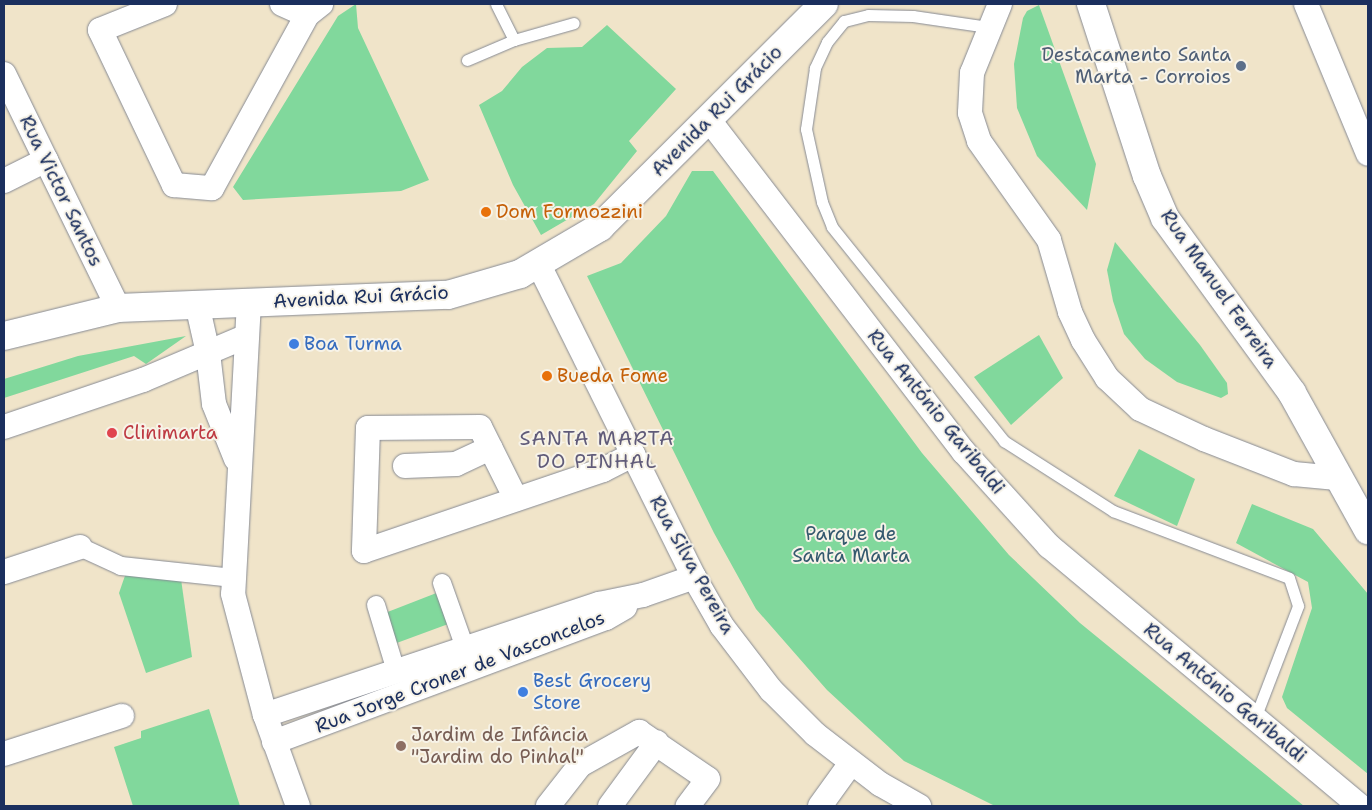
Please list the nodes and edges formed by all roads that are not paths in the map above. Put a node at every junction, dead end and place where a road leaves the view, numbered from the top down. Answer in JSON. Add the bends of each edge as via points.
{"nodes":[{"id":1,"x":165,"y":4,"type":"edge"},
{"id":2,"x":282,"y":4,"type":"edge"},
{"id":3,"x":496,"y":4,"type":"edge"},
{"id":4,"x":824,"y":4,"type":"edge"},
{"id":5,"x":1000,"y":4,"type":"edge"},
{"id":6,"x":1091,"y":4,"type":"edge"},
{"id":7,"x":1306,"y":4,"type":"edge"},
{"id":8,"x":314,"y":9,"type":"edge"},
{"id":9,"x":574,"y":23,"type":"dead end"},
{"id":10,"x":988,"y":27,"type":"junction"},
{"id":11,"x":514,"y":40,"type":"junction"},
{"id":12,"x":467,"y":60,"type":"dead end"},
{"id":13,"x":4,"y":74,"type":"edge"},
{"id":14,"x":708,"y":120,"type":"junction"},
{"id":15,"x":1368,"y":154,"type":"edge"},
{"id":16,"x":46,"y":160,"type":"junction"},
{"id":17,"x":4,"y":181,"type":"edge"},
{"id":18,"x":539,"y":265,"type":"junction"},
{"id":19,"x":249,"y":302,"type":"junction"},
{"id":20,"x":198,"y":304,"type":"junction"},
{"id":21,"x":118,"y":308,"type":"junction"},
{"id":22,"x":4,"y":336,"type":"edge"},
{"id":23,"x":245,"y":337,"type":"junction"},
{"id":24,"x":208,"y":352,"type":"junction"},
{"id":25,"x":4,"y":427,"type":"edge"},
{"id":26,"x":491,"y":448,"type":"junction"},
{"id":27,"x":633,"y":455,"type":"junction"},
{"id":28,"x":239,"y":465,"type":"junction"},
{"id":29,"x":405,"y":466,"type":"dead end"},
{"id":30,"x":1337,"y":478,"type":"junction"},
{"id":31,"x":516,"y":499,"type":"junction"},
{"id":32,"x":1368,"y":530,"type":"edge"},
{"id":33,"x":80,"y":547,"type":"joint"},
{"id":34,"x":4,"y":572,"type":"edge"},
{"id":35,"x":694,"y":577,"type":"junction"},
{"id":36,"x":233,"y":578,"type":"junction"},
{"id":37,"x":442,"y":583,"type":"dead end"},
{"id":38,"x":643,"y":595,"type":"junction"},
{"id":39,"x":376,"y":605,"type":"dead end"},
{"id":40,"x":465,"y":648,"type":"junction"},
{"id":41,"x":396,"y":671,"type":"junction"},
{"id":42,"x":265,"y":715,"type":"junction"},
{"id":43,"x":122,"y":716,"type":"dead end"},
{"id":44,"x":1255,"y":718,"type":"junction"},
{"id":45,"x":274,"y":742,"type":"junction"},
{"id":46,"x":657,"y":742,"type":"junction"},
{"id":47,"x":4,"y":754,"type":"edge"},
{"id":48,"x":851,"y":763,"type":"junction"},
{"id":49,"x":298,"y":806,"type":"edge"},
{"id":50,"x":548,"y":806,"type":"edge"},
{"id":51,"x":610,"y":806,"type":"edge"},
{"id":52,"x":688,"y":806,"type":"edge"},
{"id":53,"x":820,"y":806,"type":"edge"},
{"id":54,"x":919,"y":806,"type":"edge"},
{"id":55,"x":1360,"y":806,"type":"edge"}],
"edges":[{"from":1,"to":8,"type":"street","via":[[100,30],[174,186],[212,188]]},
{"from":2,"to":8,"type":"street"},
{"from":3,"to":11,"type":"lane"},
{"from":4,"to":14,"type":"street","name":"Avenida Rui Grácio"},
{"from":5,"to":10,"type":"street"},
{"from":6,"to":30,"type":"street","name":"Rua Manuel Ferreira","via":[[1147,176],[1165,218],[1292,393]]},
{"from":7,"to":15,"type":"street"},
{"from":9,"to":11,"type":"lane"},
{"from":10,"to":30,"type":"street","via":[[972,72],[970,113],[979,141],[1049,240],[1070,312],[1107,378],[1140,409],[1204,439],[1294,474]]},
{"from":10,"to":44,"type":"lane","via":[[912,16],[868,15],[844,21],[827,42],[815,68],[806,129],[822,202],[832,227],[1004,441],[1113,511],[1289,578],[1298,606]]},
{"from":11,"to":12,"type":"lane"},
{"from":13,"to":16,"type":"street","name":"Rua Victor Santos"},
{"from":14,"to":18,"type":"street","name":"Avenida Rui Grácio","via":[[600,227]]},
{"from":14,"to":44,"type":"street","name":"Rua António Garibaldi","via":[[964,452],[1036,531]]},
{"from":16,"to":17,"type":"street"},
{"from":16,"to":21,"type":"street","name":"Rua Victor Santos"},
{"from":18,"to":19,"type":"street","name":"Avenida Rui Grácio","via":[[496,283],[448,295]]},
{"from":18,"to":27,"type":"street","name":"Rua Silva Pereira"},
{"from":19,"to":20,"type":"street","name":"Avenida Rui Grácio"},
{"from":19,"to":23,"type":"street"},
{"from":20,"to":21,"type":"street","name":"Avenida Rui Grácio"},
{"from":20,"to":24,"type":"street"},
{"from":21,"to":22,"type":"street","name":"Avenida Rui Grácio"},
{"from":23,"to":24,"type":"street"},
{"from":23,"to":28,"type":"street"},
{"from":24,"to":25,"type":"street"},
{"from":24,"to":28,"type":"street","via":[[214,404]]},
{"from":26,"to":29,"type":"street","via":[[456,464]]},
{"from":26,"to":31,"type":"street"},
{"from":26,"to":31,"type":"street","via":[[480,427],[368,428],[364,551]]},
{"from":27,"to":31,"type":"street","via":[[603,470]]},
{"from":27,"to":35,"type":"street","name":"Rua Silva Pereira"},
{"from":28,"to":36,"type":"street"},
{"from":30,"to":32,"type":"street","name":"Rua Manuel Ferreira"},
{"from":33,"to":34,"type":"street"},
{"from":33,"to":36,"type":"street","via":[[121,566]]},
{"from":35,"to":38,"type":"street","name":"Rua Jorge Croner de Vasconcelos"},
{"from":35,"to":48,"type":"street","name":"Rua Silva Pereira","via":[[722,626],[771,690],[815,734]]},
{"from":36,"to":42,"type":"street","via":[[233,594]]},
{"from":37,"to":40,"type":"street"},
{"from":38,"to":40,"type":"street","name":"Rua Jorge Croner de Vasconcelos","via":[[599,604]]},
{"from":38,"to":45,"type":"street","name":"Rua Jorge Croner de Vasconcelos","via":[[606,618]]},
{"from":39,"to":41,"type":"street"},
{"from":40,"to":41,"type":"street","name":"Rua Jorge Croner de Vasconcelos"},
{"from":41,"to":42,"type":"street","name":"Rua Jorge Croner de Vasconcelos"},
{"from":42,"to":45,"type":"street"},
{"from":43,"to":47,"type":"street"},
{"from":44,"to":55,"type":"street","name":"Rua António Garibaldi"},
{"from":45,"to":49,"type":"street"},
{"from":46,"to":50,"type":"street","via":[[637,732],[580,765]]},
{"from":46,"to":51,"type":"street"},
{"from":46,"to":52,"type":"street","via":[[708,779]]},
{"from":48,"to":53,"type":"street"},
{"from":48,"to":54,"type":"street","name":"Rua Silva Pereira"}]}
